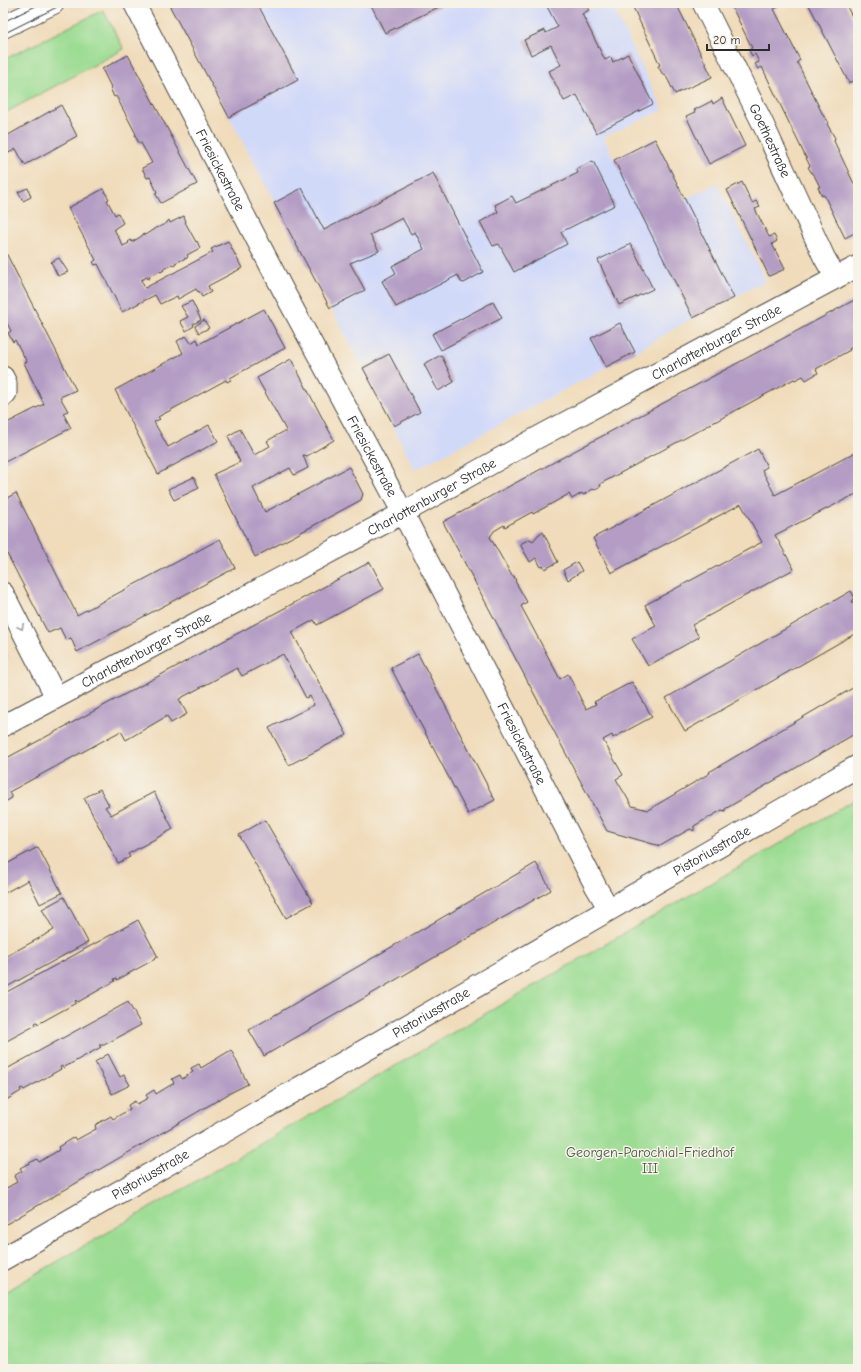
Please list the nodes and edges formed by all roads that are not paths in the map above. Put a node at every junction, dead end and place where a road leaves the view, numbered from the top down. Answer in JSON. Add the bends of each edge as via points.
{"nodes":[{"id":1,"x":54,"y":3,"type":"edge"},
{"id":2,"x":134,"y":3,"type":"edge"},
{"id":3,"x":703,"y":3,"type":"edge"},
{"id":4,"x":3,"y":28,"type":"edge"},
{"id":5,"x":858,"y":266,"type":"edge"},
{"id":6,"x":836,"y":278,"type":"junction"},
{"id":7,"x":403,"y":512,"type":"junction"},
{"id":8,"x":3,"y":593,"type":"edge"},
{"id":9,"x":56,"y":697,"type":"junction"},
{"id":10,"x":3,"y":726,"type":"edge"},
{"id":11,"x":858,"y":766,"type":"edge"},
{"id":12,"x":609,"y":909,"type":"junction"},
{"id":13,"x":3,"y":1259,"type":"edge"}],
"edges":[{"from":1,"to":4,"type":"street"},
{"from":2,"to":7,"type":"street","name":"Friesickestraße","via":[[283,290]]},
{"from":3,"to":6,"type":"street","name":"Goethestraße"},
{"from":5,"to":6,"type":"street","name":"Charlottenburger Straße"},
{"from":6,"to":7,"type":"street","name":"Charlottenburger Straße"},
{"from":7,"to":9,"type":"street","name":"Charlottenburger Straße"},
{"from":7,"to":12,"type":"street","name":"Friesickestraße"},
{"from":8,"to":9,"type":"street","one_way":true},
{"from":9,"to":10,"type":"street","name":"Charlottenburger Straße"},
{"from":11,"to":12,"type":"street","name":"Pistoriusstraße"},
{"from":12,"to":13,"type":"street","name":"Pistoriusstraße"}]}
